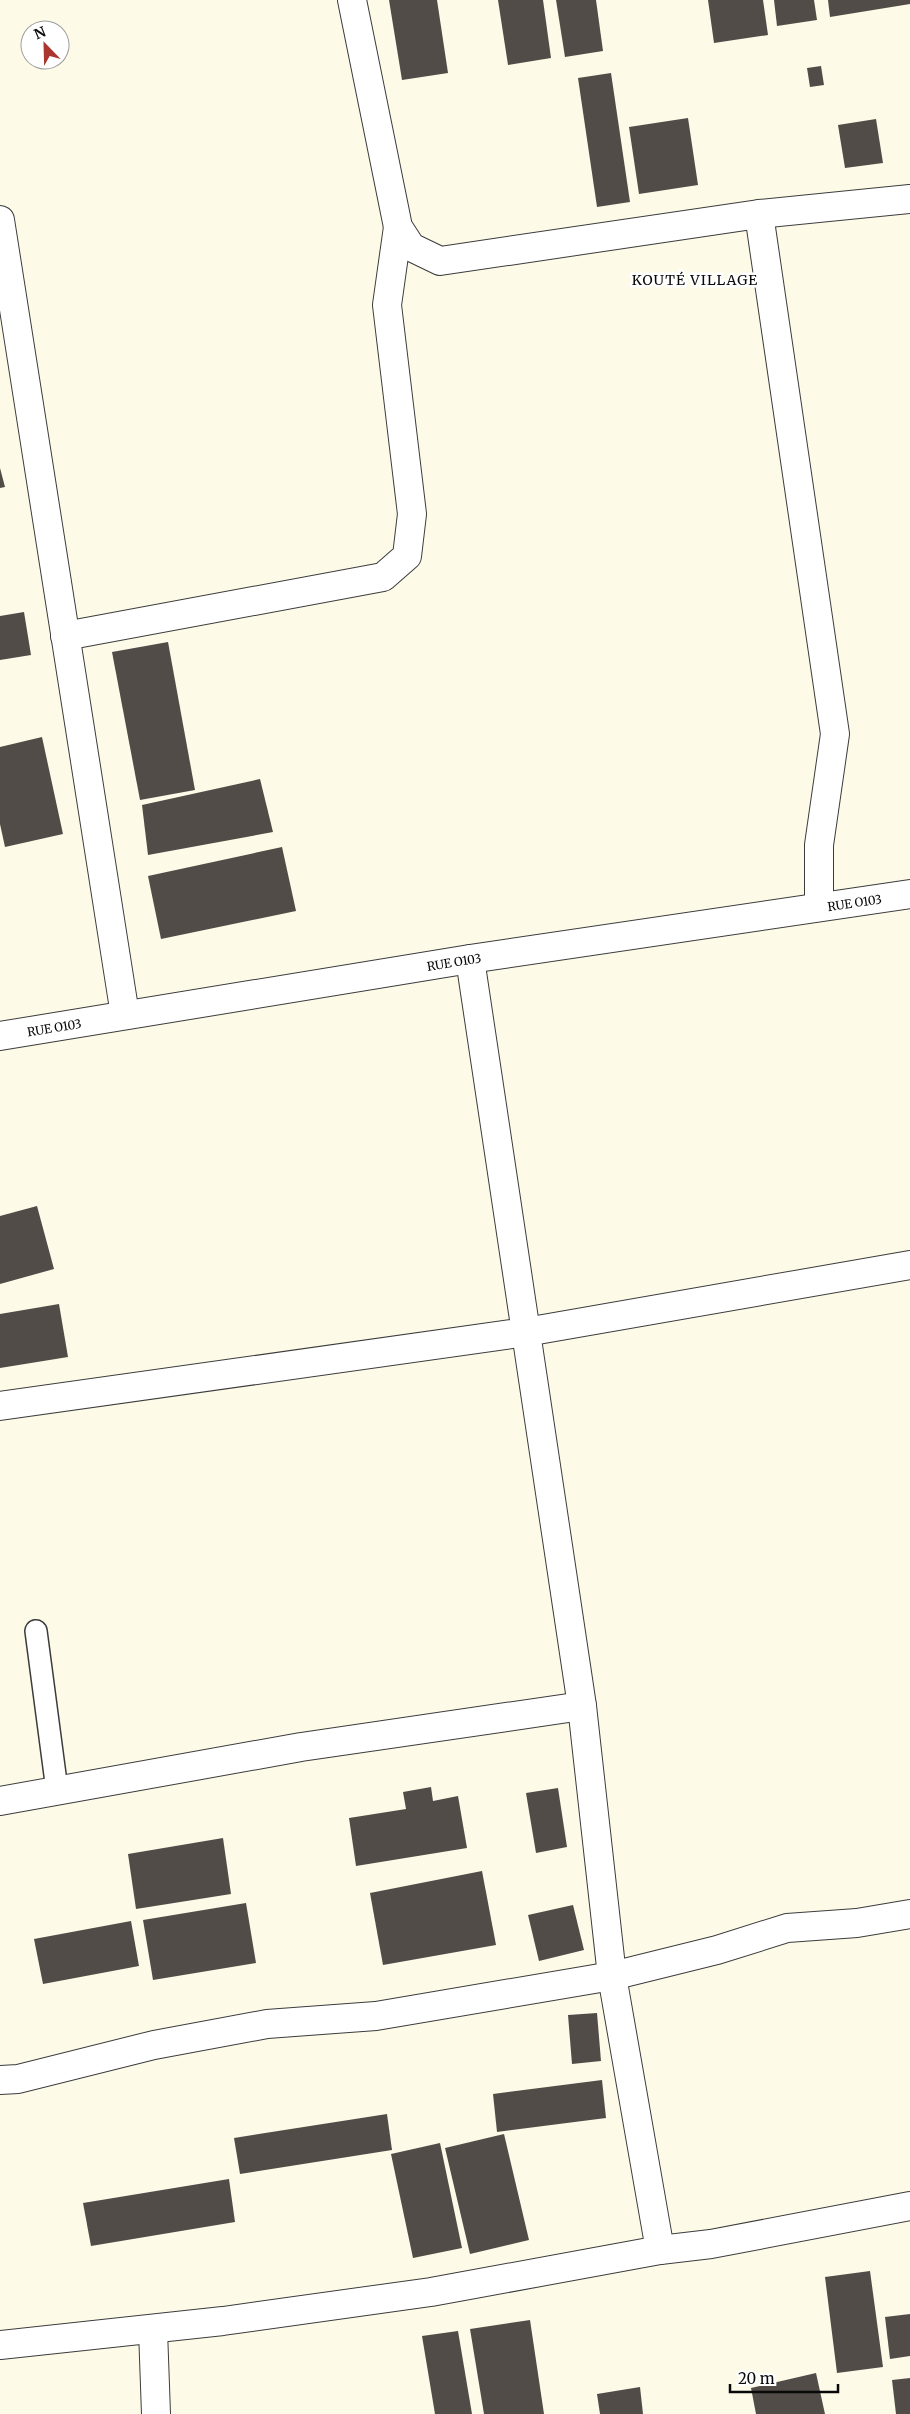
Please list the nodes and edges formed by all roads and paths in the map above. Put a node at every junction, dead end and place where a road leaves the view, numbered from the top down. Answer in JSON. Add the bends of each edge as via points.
{"nodes":[{"id":1,"x":352,"y":0,"type":"edge"},
{"id":2,"x":910,"y":199,"type":"edge"},
{"id":3,"x":759,"y":214,"type":"junction"},
{"id":4,"x":0,"y":220,"type":"edge"},
{"id":5,"x":398,"y":227,"type":"junction"},
{"id":6,"x":65,"y":636,"type":"junction"},
{"id":7,"x":910,"y":894,"type":"edge"},
{"id":8,"x":819,"y":907,"type":"junction"},
{"id":9,"x":470,"y":959,"type":"junction"},
{"id":10,"x":125,"y":1014,"type":"junction"},
{"id":11,"x":0,"y":1036,"type":"edge"},
{"id":12,"x":910,"y":1265,"type":"edge"},
{"id":13,"x":526,"y":1332,"type":"junction"},
{"id":14,"x":0,"y":1406,"type":"edge"},
{"id":15,"x":36,"y":1631,"type":"dead end"},
{"id":16,"x":582,"y":1706,"type":"junction"},
{"id":17,"x":57,"y":1790,"type":"junction"},
{"id":18,"x":0,"y":1800,"type":"edge"},
{"id":19,"x":910,"y":1914,"type":"edge"},
{"id":20,"x":612,"y":1976,"type":"junction"},
{"id":21,"x":0,"y":2080,"type":"edge"},
{"id":22,"x":910,"y":2206,"type":"edge"},
{"id":23,"x":660,"y":2250,"type":"junction"},
{"id":24,"x":153,"y":2330,"type":"junction"},
{"id":25,"x":0,"y":2345,"type":"edge"},
{"id":26,"x":156,"y":2414,"type":"edge"}],
"edges":[{"from":1,"to":5,"type":"street"},
{"from":2,"to":3,"type":"street"},
{"from":3,"to":5,"type":"street","via":[[440,261],[411,247]]},
{"from":3,"to":8,"type":"street","via":[[835,734],[819,845]]},
{"from":4,"to":6,"type":"street"},
{"from":5,"to":6,"type":"street","via":[[387,304],[412,514],[407,556],[383,577]]},
{"from":6,"to":10,"type":"street"},
{"from":7,"to":8,"type":"street","name":"RUE O103"},
{"from":8,"to":9,"type":"street","name":"RUE O103"},
{"from":9,"to":10,"type":"street","name":"RUE O103"},
{"from":9,"to":13,"type":"street"},
{"from":10,"to":11,"type":"street","name":"RUE O103"},
{"from":12,"to":13,"type":"street"},
{"from":13,"to":14,"type":"street"},
{"from":13,"to":16,"type":"street"},
{"from":15,"to":17,"type":"lane"},
{"from":16,"to":17,"type":"street","via":[[301,1747]]},
{"from":16,"to":20,"type":"street"},
{"from":17,"to":18,"type":"street"},
{"from":19,"to":20,"type":"street","via":[[857,1923],[788,1928],[717,1950]]},
{"from":20,"to":21,"type":"street","via":[[376,2016],[267,2024],[154,2045]]},
{"from":20,"to":23,"type":"street"},
{"from":22,"to":23,"type":"street","via":[[711,2244]]},
{"from":23,"to":24,"type":"street","via":[[431,2292]]},
{"from":24,"to":25,"type":"street"},
{"from":24,"to":26,"type":"street"}]}
